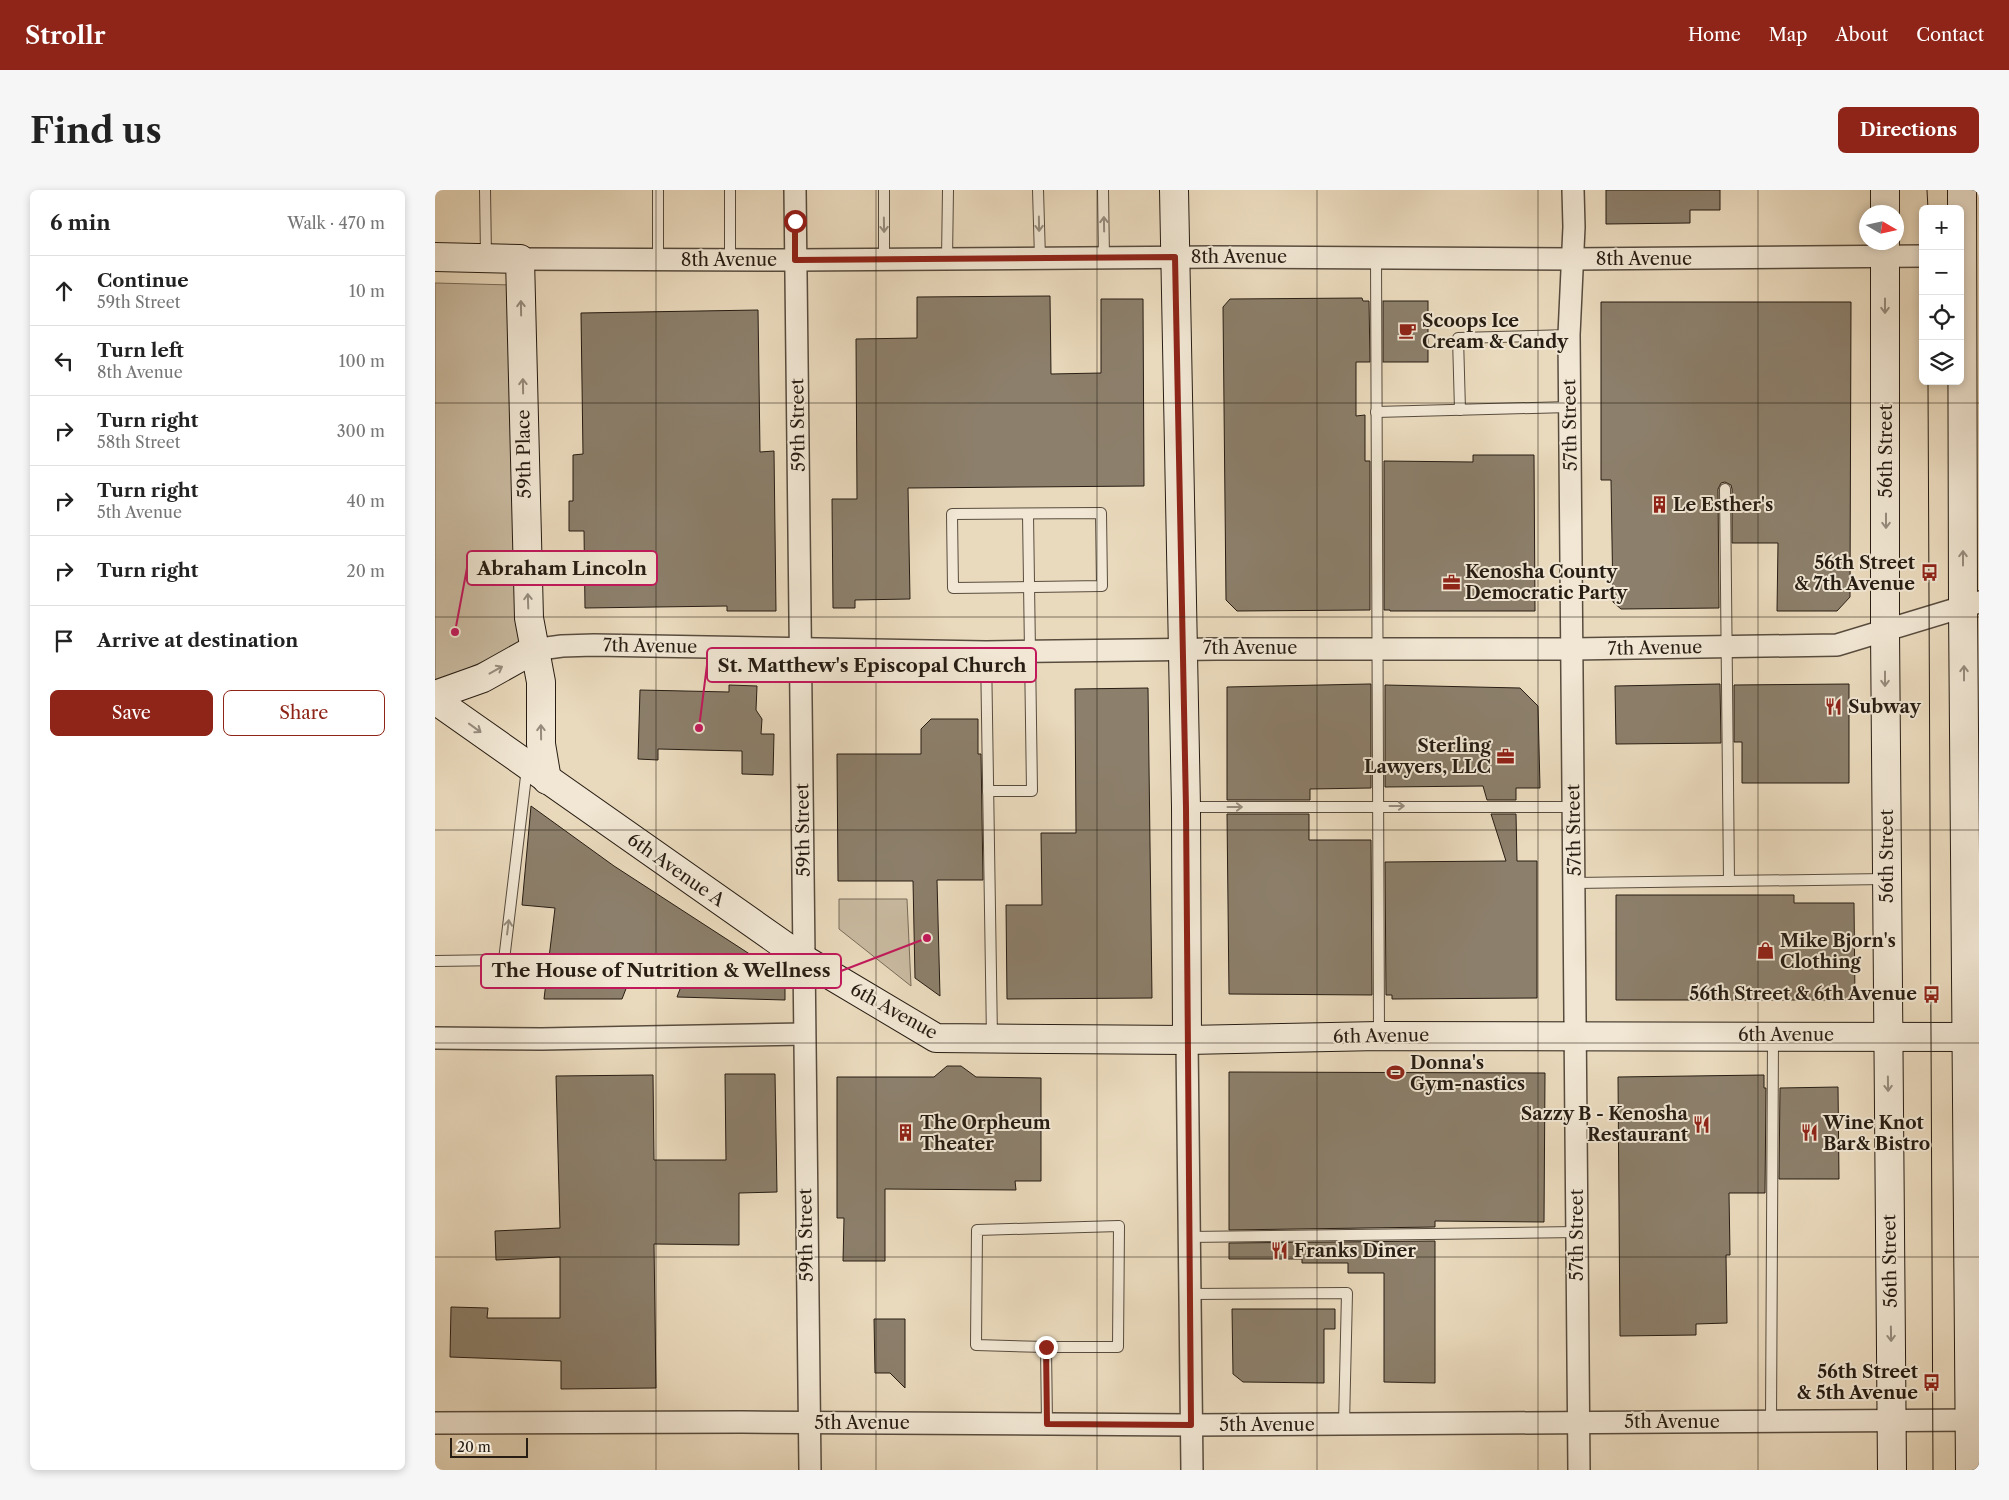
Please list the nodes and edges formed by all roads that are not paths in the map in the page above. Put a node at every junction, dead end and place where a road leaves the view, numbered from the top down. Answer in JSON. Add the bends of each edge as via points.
{"nodes":[{"id":1,"x":485,"y":190,"type":"edge"},
{"id":2,"x":658,"y":190,"type":"edge"},
{"id":3,"x":730,"y":190,"type":"edge"},
{"id":4,"x":795,"y":190,"type":"edge"},
{"id":5,"x":883,"y":190,"type":"edge"},
{"id":6,"x":947,"y":190,"type":"edge"},
{"id":7,"x":1039,"y":190,"type":"edge"},
{"id":8,"x":1103,"y":190,"type":"edge"},
{"id":9,"x":1174,"y":190,"type":"edge"},
{"id":10,"x":1573,"y":190,"type":"edge"},
{"id":11,"x":1885,"y":190,"type":"edge"},
{"id":12,"x":1962,"y":190,"type":"edge"},
{"id":13,"x":1885,"y":205,"type":"edge"},
{"id":14,"x":1885,"y":250,"type":"edge"},
{"id":15,"x":1919,"y":255,"type":"edge"},
{"id":16,"x":1967,"y":256,"type":"edge"},
{"id":17,"x":435,"y":257,"type":"edge"},
{"id":18,"x":1175,"y":257,"type":"junction"},
{"id":19,"x":486,"y":258,"type":"junction"},
{"id":20,"x":1040,"y":258,"type":"junction"},
{"id":21,"x":1104,"y":258,"type":"junction"},
{"id":22,"x":1376,"y":258,"type":"junction"},
{"id":23,"x":520,"y":259,"type":"junction"},
{"id":24,"x":658,"y":259,"type":"junction"},
{"id":25,"x":884,"y":259,"type":"junction"},
{"id":26,"x":947,"y":259,"type":"junction"},
{"id":27,"x":1572,"y":259,"type":"junction"},
{"id":28,"x":730,"y":260,"type":"junction"},
{"id":29,"x":795,"y":260,"type":"junction"},
{"id":30,"x":1569,"y":335,"type":"junction"},
{"id":31,"x":1569,"y":407,"type":"junction"},
{"id":32,"x":1460,"y":410,"type":"junction"},
{"id":33,"x":1377,"y":412,"type":"junction"},
{"id":34,"x":1725,"y":489,"type":"dead end"},
{"id":35,"x":1029,"y":514,"type":"junction"},
{"id":36,"x":1029,"y":586,"type":"junction"},
{"id":37,"x":1971,"y":605,"type":"edge"},
{"id":38,"x":1885,"y":631,"type":"junction"},
{"id":39,"x":1727,"y":647,"type":"junction"},
{"id":40,"x":800,"y":648,"type":"junction"},
{"id":41,"x":1378,"y":648,"type":"junction"},
{"id":42,"x":1183,"y":649,"type":"junction"},
{"id":43,"x":1572,"y":649,"type":"junction"},
{"id":44,"x":533,"y":650,"type":"junction"},
{"id":45,"x":1030,"y":651,"type":"junction"},
{"id":46,"x":986,"y":652,"type":"junction"},
{"id":47,"x":435,"y":695,"type":"edge"},
{"id":48,"x":435,"y":700,"type":"edge"},
{"id":49,"x":537,"y":773,"type":"junction"},
{"id":50,"x":988,"y":791,"type":"junction"},
{"id":51,"x":1378,"y":806,"type":"junction"},
{"id":52,"x":1573,"y":807,"type":"junction"},
{"id":53,"x":1186,"y":808,"type":"junction"},
{"id":54,"x":1887,"y":879,"type":"junction"},
{"id":55,"x":1729,"y":881,"type":"junction"},
{"id":56,"x":1574,"y":883,"type":"junction"},
{"id":57,"x":805,"y":960,"type":"junction"},
{"id":58,"x":435,"y":961,"type":"edge"},
{"id":59,"x":804,"y":1034,"type":"junction"},
{"id":60,"x":1576,"y":1035,"type":"junction"},
{"id":61,"x":1773,"y":1035,"type":"junction"},
{"id":62,"x":1888,"y":1035,"type":"junction"},
{"id":63,"x":1379,"y":1036,"type":"junction"},
{"id":64,"x":1972,"y":1037,"type":"edge"},
{"id":65,"x":435,"y":1038,"type":"edge"},
{"id":66,"x":992,"y":1039,"type":"junction"},
{"id":67,"x":1187,"y":1040,"type":"junction"},
{"id":68,"x":1577,"y":1232,"type":"junction"},
{"id":69,"x":1189,"y":1237,"type":"junction"},
{"id":70,"x":1189,"y":1294,"type":"junction"},
{"id":71,"x":1046,"y":1347,"type":"junction"},
{"id":72,"x":1974,"y":1350,"type":"edge"},
{"id":73,"x":1974,"y":1420,"type":"edge"},
{"id":74,"x":1578,"y":1422,"type":"junction"},
{"id":75,"x":1771,"y":1422,"type":"junction"},
{"id":76,"x":1891,"y":1422,"type":"junction"},
{"id":77,"x":435,"y":1423,"type":"edge"},
{"id":78,"x":809,"y":1423,"type":"junction"},
{"id":79,"x":1047,"y":1424,"type":"junction"},
{"id":80,"x":1344,"y":1424,"type":"junction"},
{"id":81,"x":1191,"y":1425,"type":"junction"},
{"id":82,"x":810,"y":1470,"type":"edge"},
{"id":83,"x":1192,"y":1470,"type":"edge"},
{"id":84,"x":1579,"y":1470,"type":"edge"},
{"id":85,"x":1892,"y":1470,"type":"edge"},
{"id":86,"x":1970,"y":1470,"type":"edge"}],
"edges":[{"from":1,"to":19,"type":"lane"},
{"from":2,"to":24,"type":"lane"},
{"from":3,"to":28,"type":"lane"},
{"from":4,"to":29,"type":"street","name":"59th Street"},
{"from":5,"to":25,"type":"lane","one_way":true},
{"from":6,"to":26,"type":"lane"},
{"from":7,"to":20,"type":"lane","one_way":true},
{"from":21,"to":8,"type":"lane","one_way":true},
{"from":9,"to":18,"type":"street"},
{"from":10,"to":27,"type":"street","name":"57th Street"},
{"from":11,"to":13,"type":"street"},
{"from":12,"to":16,"type":"street"},
{"from":14,"to":15,"type":"street","name":"8th Avenue"},
{"from":14,"to":27,"type":"street","name":"8th Avenue"},
{"from":14,"to":38,"type":"street","name":"56th Street","one_way":true},
{"from":37,"to":16,"type":"street","one_way":true},
{"from":17,"to":19,"type":"street","name":"8th Avenue"},
{"from":18,"to":21,"type":"street","name":"8th Avenue"},
{"from":18,"to":22,"type":"street","name":"8th Avenue"},
{"from":18,"to":42,"type":"street"},
{"from":19,"to":23,"type":"street","name":"8th Avenue"},
{"from":20,"to":21,"type":"street","name":"8th Avenue"},
{"from":20,"to":26,"type":"street","name":"8th Avenue"},
{"from":22,"to":27,"type":"street","name":"8th Avenue"},
{"from":22,"to":33,"type":"lane"},
{"from":23,"to":24,"type":"street","name":"8th Avenue"},
{"from":44,"to":23,"type":"street","name":"59th Place","one_way":true,"via":[[527,586]]},
{"from":24,"to":28,"type":"street","name":"8th Avenue"},
{"from":25,"to":26,"type":"street","name":"8th Avenue"},
{"from":25,"to":29,"type":"street","name":"8th Avenue"},
{"from":27,"to":30,"type":"street","name":"57th Street"},
{"from":28,"to":29,"type":"street","name":"8th Avenue"},
{"from":29,"to":40,"type":"street","name":"59th Street"},
{"from":30,"to":31,"type":"street","name":"57th Street"},
{"from":30,"to":32,"type":"lane","via":[[1458,338]]},
{"from":31,"to":32,"type":"lane"},
{"from":31,"to":43,"type":"street","name":"57th Street"},
{"from":32,"to":33,"type":"lane"},
{"from":33,"to":41,"type":"lane"},
{"from":34,"to":39,"type":"lane"},
{"from":35,"to":36,"type":"lane"},
{"from":35,"to":36,"type":"lane","via":[[1101,513],[1102,586]]},
{"from":35,"to":36,"type":"lane","via":[[952,514],[953,588]]},
{"from":36,"to":45,"type":"lane"},
{"from":37,"to":38,"type":"street","name":"7th Avenue"},
{"from":64,"to":37,"type":"street","one_way":true},
{"from":38,"to":39,"type":"street","name":"7th Avenue","via":[[1837,645]]},
{"from":38,"to":54,"type":"street","name":"56th Street","one_way":true},
{"from":39,"to":43,"type":"street","name":"7th Avenue"},
{"from":39,"to":55,"type":"lane"},
{"from":40,"to":44,"type":"street","name":"7th Avenue","via":[[594,645]]},
{"from":40,"to":46,"type":"street","name":"7th Avenue"},
{"from":40,"to":57,"type":"street","name":"59th Street"},
{"from":41,"to":42,"type":"street","name":"7th Avenue"},
{"from":41,"to":43,"type":"street","name":"7th Avenue"},
{"from":41,"to":51,"type":"lane"},
{"from":42,"to":45,"type":"street","name":"7th Avenue"},
{"from":42,"to":53,"type":"street"},
{"from":43,"to":52,"type":"street","name":"57th Street"},
{"from":47,"to":44,"type":"street","name":"7th Avenue","one_way":true,"via":[[483,678]]},
{"from":49,"to":44,"type":"street","one_way":true,"via":[[541,744],[541,682]]},
{"from":45,"to":46,"type":"street","name":"7th Avenue"},
{"from":45,"to":50,"type":"lane","via":[[1032,790]]},
{"from":46,"to":50,"type":"lane"},
{"from":48,"to":49,"type":"street","name":"6th Avenue A","one_way":true},
{"from":49,"to":57,"type":"street","name":"6th Avenue A"},
{"from":58,"to":49,"type":"lane","one_way":true,"via":[[504,960]]},
{"from":50,"to":66,"type":"lane"},
{"from":51,"to":52,"type":"lane","one_way":true},
{"from":53,"to":51,"type":"lane","one_way":true},
{"from":51,"to":63,"type":"lane"},
{"from":52,"to":56,"type":"street","name":"57th Street"},
{"from":53,"to":67,"type":"street"},
{"from":54,"to":55,"type":"lane"},
{"from":54,"to":62,"type":"street","name":"56th Street"},
{"from":55,"to":56,"type":"lane"},
{"from":56,"to":60,"type":"street","name":"57th Street"},
{"from":57,"to":59,"type":"street","name":"59th Street"},
{"from":57,"to":66,"type":"street","name":"6th Avenue","via":[[936,1038]]},
{"from":59,"to":65,"type":"street"},
{"from":59,"to":78,"type":"street","name":"59th Street"},
{"from":60,"to":61,"type":"street","name":"6th Avenue"},
{"from":60,"to":63,"type":"street","name":"6th Avenue"},
{"from":60,"to":68,"type":"street","name":"57th Street"},
{"from":61,"to":62,"type":"street","name":"6th Avenue"},
{"from":61,"to":75,"type":"lane"},
{"from":62,"to":64,"type":"street","name":"6th Avenue"},
{"from":62,"to":76,"type":"street","name":"56th Street","one_way":true},
{"from":63,"to":67,"type":"street","name":"6th Avenue"},
{"from":64,"to":72,"type":"street"},
{"from":66,"to":67,"type":"street","name":"6th Avenue"},
{"from":67,"to":69,"type":"street"},
{"from":68,"to":69,"type":"lane"},
{"from":68,"to":74,"type":"street","name":"57th Street"},
{"from":69,"to":70,"type":"street"},
{"from":70,"to":80,"type":"lane","via":[[1347,1293]]},
{"from":70,"to":81,"type":"street"},
{"from":71,"to":71,"type":"lane","via":[[1118,1347],[1119,1226],[977,1230],[976,1345]]},
{"from":71,"to":79,"type":"lane"},
{"from":72,"to":73,"type":"street"},
{"from":73,"to":76,"type":"street","name":"5th Avenue"},
{"from":73,"to":86,"type":"street"},
{"from":74,"to":75,"type":"street","name":"5th Avenue"},
{"from":74,"to":80,"type":"street","name":"5th Avenue"},
{"from":74,"to":84,"type":"street","name":"57th Street"},
{"from":75,"to":76,"type":"street","name":"5th Avenue"},
{"from":76,"to":85,"type":"street","name":"56th Street"},
{"from":77,"to":78,"type":"street","name":"5th Avenue"},
{"from":78,"to":79,"type":"street","name":"5th Avenue"},
{"from":78,"to":82,"type":"street","name":"59th Street"},
{"from":79,"to":81,"type":"street","name":"5th Avenue"},
{"from":80,"to":81,"type":"street","name":"5th Avenue"},
{"from":81,"to":83,"type":"street"}]}
